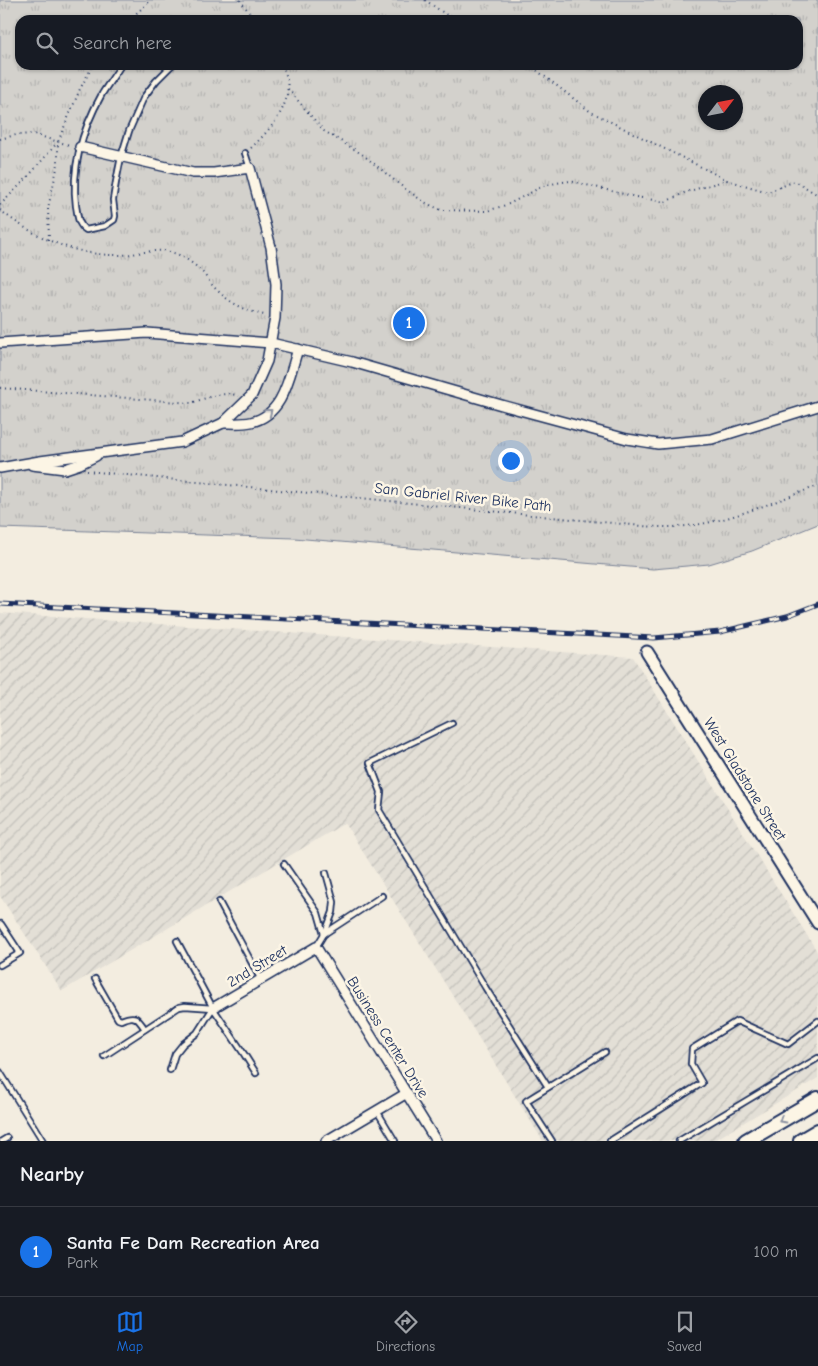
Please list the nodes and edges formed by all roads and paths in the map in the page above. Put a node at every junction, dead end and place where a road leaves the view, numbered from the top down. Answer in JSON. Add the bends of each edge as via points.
{"nodes":[{"id":1,"x":151,"y":0,"type":"edge"},
{"id":2,"x":240,"y":0,"type":"edge"},
{"id":3,"x":425,"y":0,"type":"edge"},
{"id":4,"x":135,"y":15,"type":"edge"},
{"id":5,"x":251,"y":15,"type":"edge"},
{"id":6,"x":447,"y":15,"type":"edge"},
{"id":7,"x":90,"y":70,"type":"edge"},
{"id":8,"x":118,"y":70,"type":"edge"},
{"id":9,"x":167,"y":70,"type":"edge"},
{"id":10,"x":284,"y":70,"type":"edge"},
{"id":11,"x":536,"y":70,"type":"edge"},
{"id":12,"x":288,"y":89,"type":"junction"},
{"id":13,"x":0,"y":139,"type":"edge"},
{"id":14,"x":58,"y":142,"type":"junction"},
{"id":15,"x":80,"y":147,"type":"junction"},
{"id":16,"x":246,"y":153,"type":"joint"},
{"id":17,"x":121,"y":157,"type":"junction"},
{"id":18,"x":250,"y":168,"type":"junction"},
{"id":19,"x":727,"y":180,"type":"junction"},
{"id":20,"x":818,"y":195,"type":"edge"},
{"id":21,"x":0,"y":205,"type":"edge"},
{"id":22,"x":0,"y":210,"type":"edge"},
{"id":23,"x":49,"y":240,"type":"junction"},
{"id":24,"x":275,"y":318,"type":"junction"},
{"id":25,"x":0,"y":343,"type":"edge"},
{"id":26,"x":271,"y":343,"type":"junction"},
{"id":27,"x":298,"y":349,"type":"junction"},
{"id":28,"x":0,"y":388,"type":"edge"},
{"id":29,"x":247,"y":400,"type":"junction"},
{"id":30,"x":818,"y":406,"type":"edge"},
{"id":31,"x":223,"y":423,"type":"junction"},
{"id":32,"x":0,"y":468,"type":"edge"},
{"id":33,"x":100,"y":473,"type":"dead end"},
{"id":34,"x":818,"y":486,"type":"edge"},
{"id":35,"x":646,"y":652,"type":"dead end"},
{"id":36,"x":452,"y":723,"type":"dead end"},
{"id":37,"x":284,"y":864,"type":"dead end"},
{"id":38,"x":326,"y":873,"type":"dead end"},
{"id":39,"x":382,"y":896,"type":"dead end"},
{"id":40,"x":219,"y":902,"type":"dead end"},
{"id":41,"x":818,"y":923,"type":"edge"},
{"id":42,"x":0,"y":925,"type":"edge"},
{"id":43,"x":324,"y":934,"type":"junction"},
{"id":44,"x":177,"y":940,"type":"dead end"},
{"id":45,"x":316,"y":948,"type":"junction"},
{"id":46,"x":0,"y":965,"type":"edge"},
{"id":47,"x":95,"y":979,"type":"dead end"},
{"id":48,"x":261,"y":980,"type":"junction"},
{"id":49,"x":213,"y":1008,"type":"junction"},
{"id":50,"x":818,"y":1020,"type":"edge"},
{"id":51,"x":145,"y":1029,"type":"junction"},
{"id":52,"x":605,"y":1052,"type":"dead end"},
{"id":53,"x":104,"y":1056,"type":"dead end"},
{"id":54,"x":818,"y":1058,"type":"edge"},
{"id":55,"x":170,"y":1070,"type":"dead end"},
{"id":56,"x":0,"y":1072,"type":"edge"},
{"id":57,"x":256,"y":1073,"type":"dead end"},
{"id":58,"x":548,"y":1088,"type":"junction"},
{"id":59,"x":407,"y":1093,"type":"junction"},
{"id":60,"x":818,"y":1099,"type":"edge"},
{"id":61,"x":377,"y":1111,"type":"junction"},
{"id":62,"x":818,"y":1131,"type":"edge"},
{"id":63,"x":43,"y":1141,"type":"edge"},
{"id":64,"x":326,"y":1141,"type":"edge"},
{"id":65,"x":395,"y":1141,"type":"edge"},
{"id":66,"x":436,"y":1141,"type":"edge"},
{"id":67,"x":552,"y":1141,"type":"edge"},
{"id":68,"x":610,"y":1141,"type":"edge"},
{"id":69,"x":679,"y":1141,"type":"edge"},
{"id":70,"x":746,"y":1141,"type":"edge"},
{"id":71,"x":800,"y":1141,"type":"edge"}],
"edges":[{"from":1,"to":4,"type":"path"},
{"from":2,"to":5,"type":"path"},
{"from":3,"to":6,"type":"path"},
{"from":7,"to":14,"type":"path"},
{"from":8,"to":15,"type":"lane","via":[[102,94]]},
{"from":9,"to":17,"type":"lane","via":[[144,97]]},
{"from":10,"to":12,"type":"path"},
{"from":11,"to":19,"type":"path","via":[[591,112]]},
{"from":12,"to":16,"type":"path","via":[[287,101],[268,132]]},
{"from":12,"to":19,"type":"path","via":[[324,131],[362,154],[424,202],[441,210],[487,211],[556,182],[570,181],[665,202]]},
{"from":13,"to":14,"type":"path","via":[[34,134]]},
{"from":14,"to":15,"type":"path"},
{"from":14,"to":21,"type":"path"},
{"from":14,"to":23,"type":"path","via":[[58,164],[48,208]]},
{"from":15,"to":17,"type":"street"},
{"from":15,"to":17,"type":"lane","via":[[75,195],[78,221],[86,230],[105,226],[114,220],[113,200]]},
{"from":16,"to":18,"type":"lane"},
{"from":17,"to":18,"type":"street","via":[[192,173],[214,174]]},
{"from":18,"to":24,"type":"street","via":[[271,247],[276,284]]},
{"from":19,"to":20,"type":"path","via":[[768,192],[795,182]]},
{"from":22,"to":23,"type":"path","via":[[13,221]]},
{"from":23,"to":24,"type":"path","via":[[82,251],[106,254],[164,250],[179,255],[203,273],[234,304]]},
{"from":24,"to":26,"type":"street"},
{"from":25,"to":26,"type":"street","via":[[147,334]]},
{"from":26,"to":27,"type":"street"},
{"from":26,"to":29,"type":"street","via":[[267,361]]},
{"from":27,"to":30,"type":"street","via":[[627,439],[658,444],[712,439]]},
{"from":31,"to":27,"type":"street","one_way":true,"via":[[250,422],[274,409],[284,392]]},
{"from":28,"to":29,"type":"path","via":[[191,403],[233,393]]},
{"from":29,"to":31,"type":"street"},
{"from":31,"to":32,"type":"street","via":[[182,442],[101,454],[65,469],[24,464]]},
{"from":33,"to":34,"type":"path","name":"San Gabriel River Bike Path","via":[[659,527],[686,526],[724,518]]},
{"from":35,"to":41,"type":"street","name":"West Gladstone Street"},
{"from":36,"to":58,"type":"lane","via":[[370,763],[381,792],[379,810]]},
{"from":37,"to":43,"type":"lane","via":[[318,913]]},
{"from":38,"to":43,"type":"lane","via":[[334,902]]},
{"from":39,"to":43,"type":"lane"},
{"from":40,"to":48,"type":"lane"},
{"from":42,"to":46,"type":"lane","via":[[20,953]]},
{"from":43,"to":45,"type":"lane"},
{"from":44,"to":49,"type":"lane"},
{"from":45,"to":48,"type":"street","name":"2nd Street"},
{"from":45,"to":59,"type":"street","name":"Business Center Drive"},
{"from":47,"to":51,"type":"lane","via":[[118,1019],[134,1016]]},
{"from":48,"to":49,"type":"street","name":"2nd Street"},
{"from":49,"to":51,"type":"lane","via":[[179,1007]]},
{"from":49,"to":55,"type":"lane","via":[[198,1033],[175,1054]]},
{"from":49,"to":57,"type":"lane"},
{"from":50,"to":68,"type":"lane","via":[[788,1044],[737,1021],[692,1049],[691,1064],[702,1083]]},
{"from":51,"to":53,"type":"lane"},
{"from":52,"to":58,"type":"lane"},
{"from":54,"to":69,"type":"lane"},
{"from":56,"to":63,"type":"lane"},
{"from":58,"to":67,"type":"lane","via":[[526,1101]]},
{"from":59,"to":61,"type":"street"},
{"from":59,"to":66,"type":"street","name":"Business Center Drive"},
{"from":60,"to":70,"type":"main road","one_way":true},
{"from":61,"to":64,"type":"street"},
{"from":61,"to":65,"type":"lane"},
{"from":62,"to":71,"type":"main road"}]}
